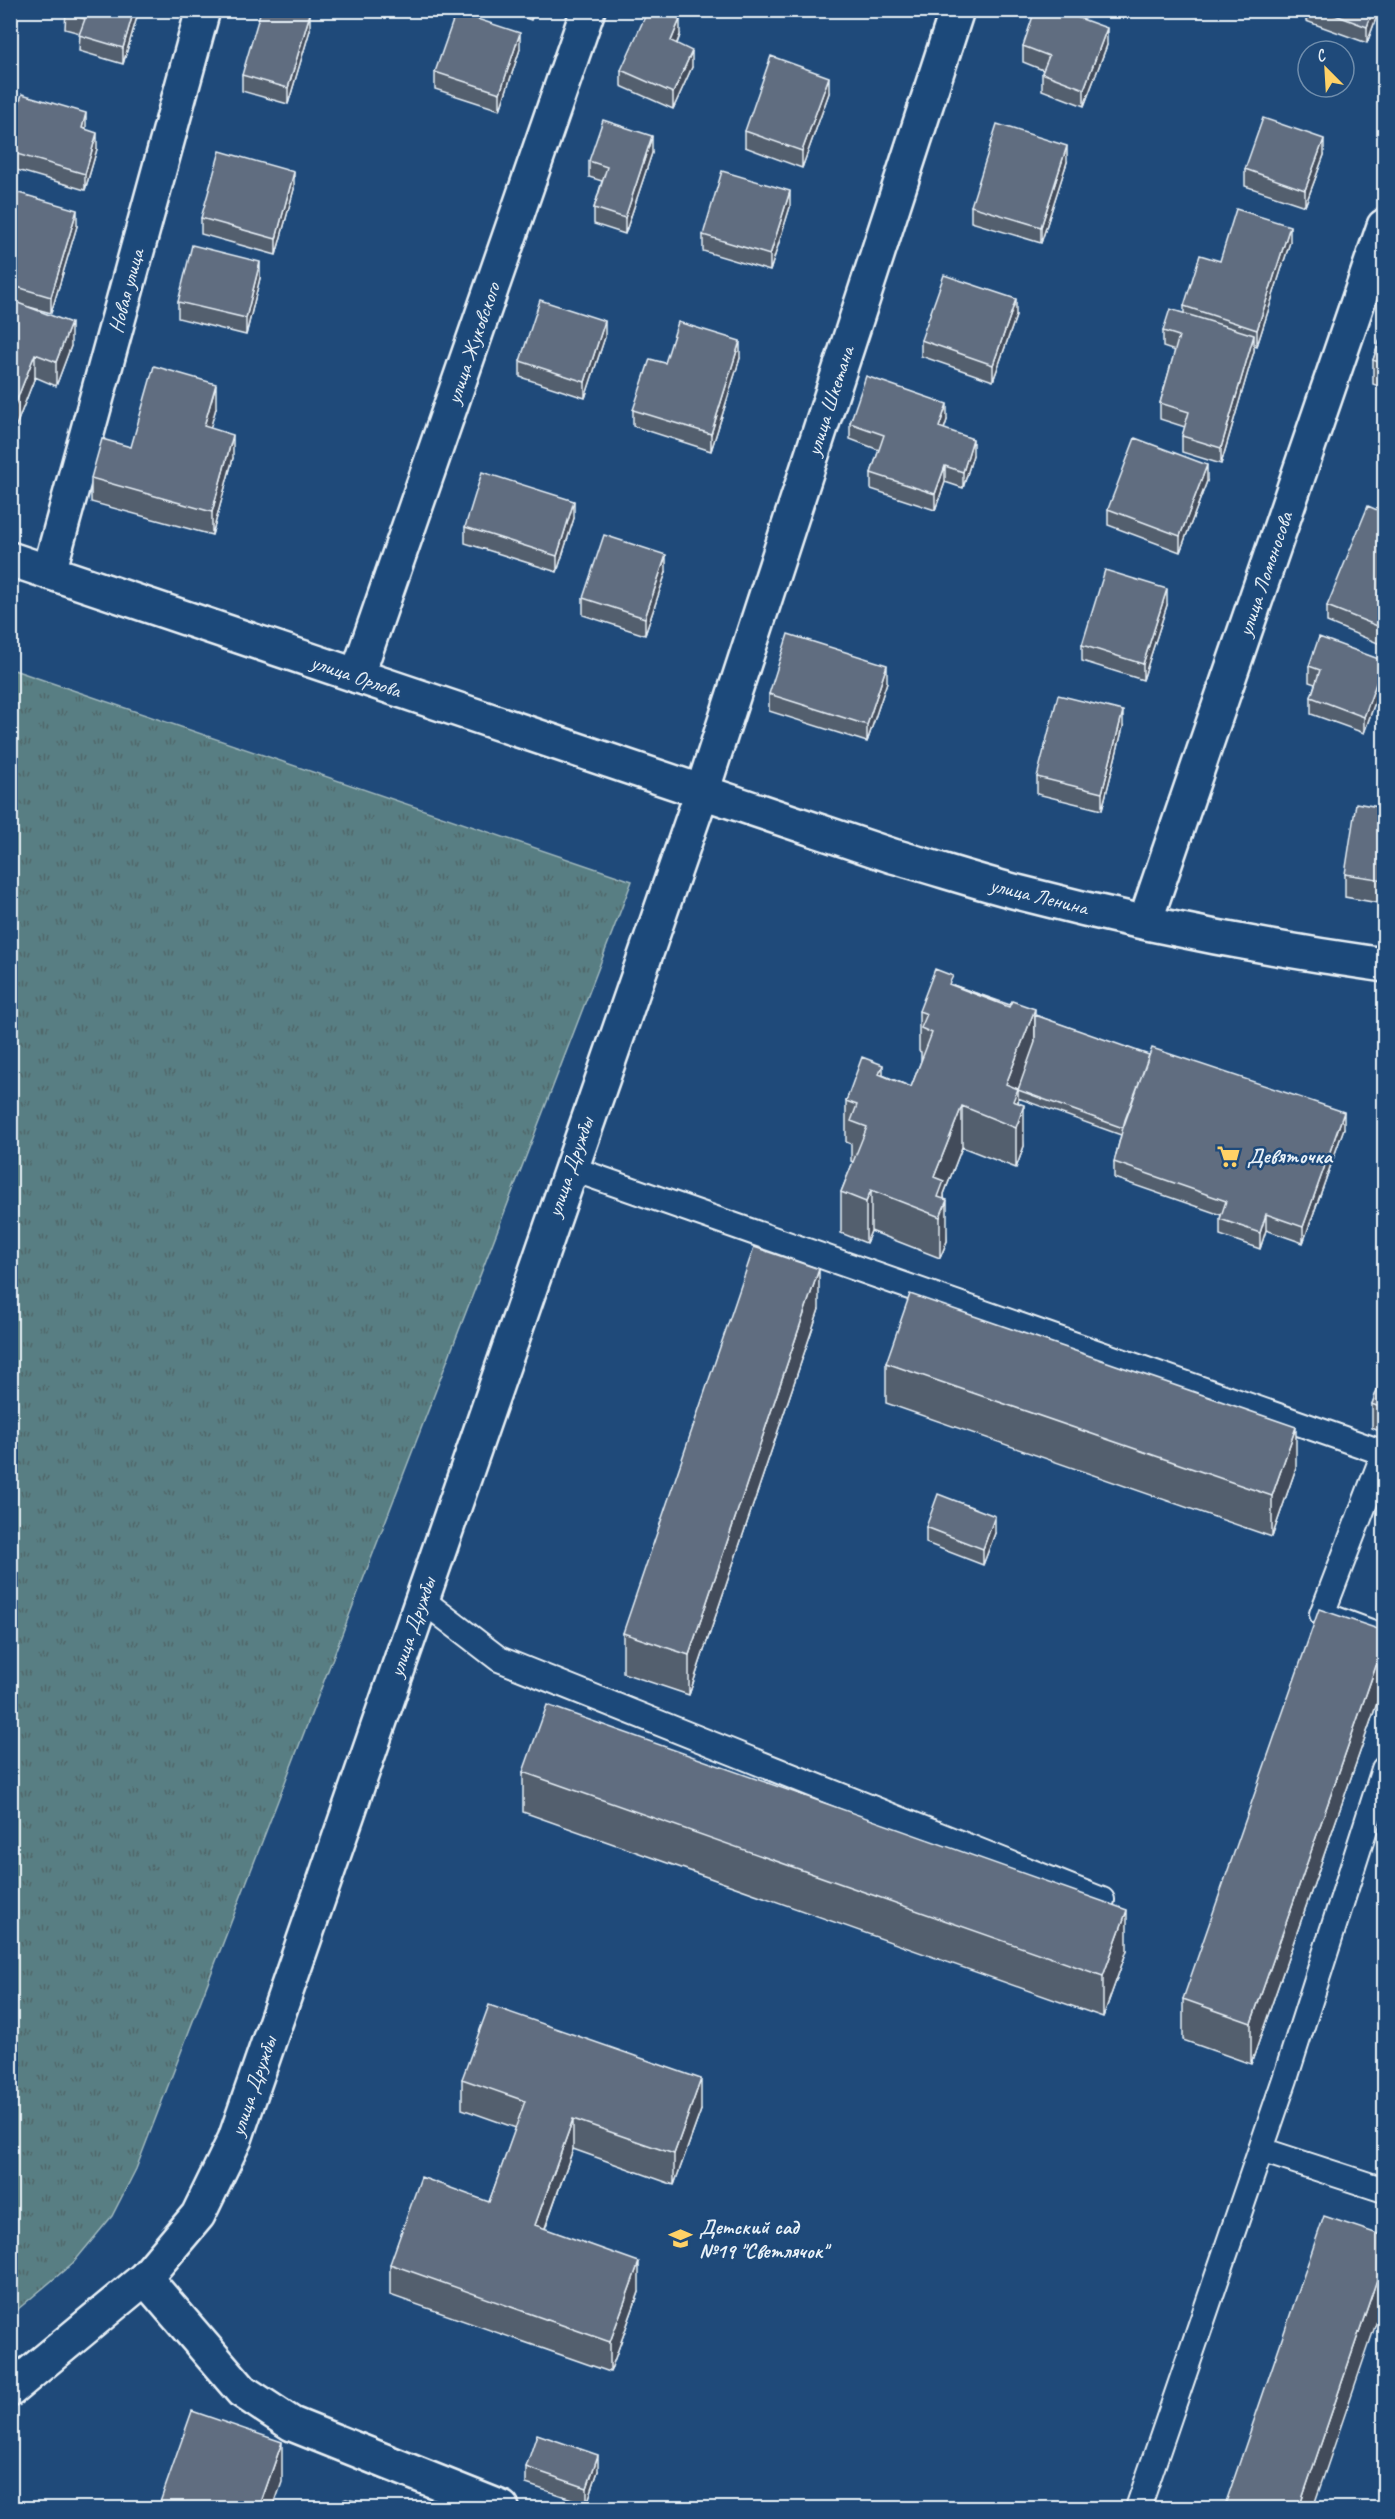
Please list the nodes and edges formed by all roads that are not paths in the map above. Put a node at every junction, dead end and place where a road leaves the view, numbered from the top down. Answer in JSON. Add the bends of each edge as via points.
{"nodes":[{"id":1,"x":203,"y":10,"type":"edge"},
{"id":2,"x":588,"y":10,"type":"edge"},
{"id":3,"x":957,"y":10,"type":"edge"},
{"id":4,"x":1384,"y":226,"type":"edge"},
{"id":5,"x":10,"y":559,"type":"edge"},
{"id":6,"x":49,"y":572,"type":"junction"},
{"id":7,"x":357,"y":676,"type":"junction"},
{"id":8,"x":702,"y":792,"type":"junction"},
{"id":9,"x":1145,"y":922,"type":"junction"},
{"id":10,"x":1384,"y":965,"type":"edge"},
{"id":11,"x":570,"y":1168,"type":"junction"},
{"id":12,"x":1384,"y":1453,"type":"edge"},
{"id":13,"x":421,"y":1599,"type":"junction"},
{"id":14,"x":1384,"y":1637,"type":"edge"},
{"id":15,"x":1384,"y":1769,"type":"edge"},
{"id":16,"x":1102,"y":1900,"type":"edge"},
{"id":17,"x":1261,"y":2150,"type":"junction"},
{"id":18,"x":1384,"y":2190,"type":"edge"},
{"id":19,"x":145,"y":2278,"type":"junction"},
{"id":20,"x":10,"y":2390,"type":"edge"},
{"id":21,"x":502,"y":2508,"type":"edge"},
{"id":22,"x":1138,"y":2508,"type":"edge"}],
"edges":[{"from":1,"to":6,"type":"street","name":"Новая улица"},
{"from":2,"to":7,"type":"street","name":"улица Жуковского"},
{"from":3,"to":8,"type":"street","name":"улица Шкетана"},
{"from":4,"to":9,"type":"street","name":"улица Ломоносова"},
{"from":5,"to":6,"type":"street","name":"улица Орлова"},
{"from":6,"to":7,"type":"street","name":"улица Орлова"},
{"from":7,"to":8,"type":"street","name":"улица Орлова"},
{"from":8,"to":9,"type":"street","name":"улица Ленина","via":[[904,859],[1021,893]]},
{"from":8,"to":11,"type":"street","name":"улица Дружбы"},
{"from":9,"to":10,"type":"street","name":"улица Ленина"},
{"from":11,"to":12,"type":"lane"},
{"from":11,"to":13,"type":"street","name":"улица Дружбы"},
{"from":12,"to":14,"type":"lane","via":[[1322,1614]]},
{"from":13,"to":16,"type":"lane","via":[[499,1659]]},
{"from":13,"to":19,"type":"street","name":"улица Дружбы","via":[[234,2139],[198,2215]]},
{"from":15,"to":17,"type":"lane"},
{"from":17,"to":18,"type":"lane"},
{"from":17,"to":22,"type":"lane"},
{"from":19,"to":20,"type":"street","name":"улица Дружбы"},
{"from":19,"to":21,"type":"street","via":[[242,2391],[292,2424]]}]}
